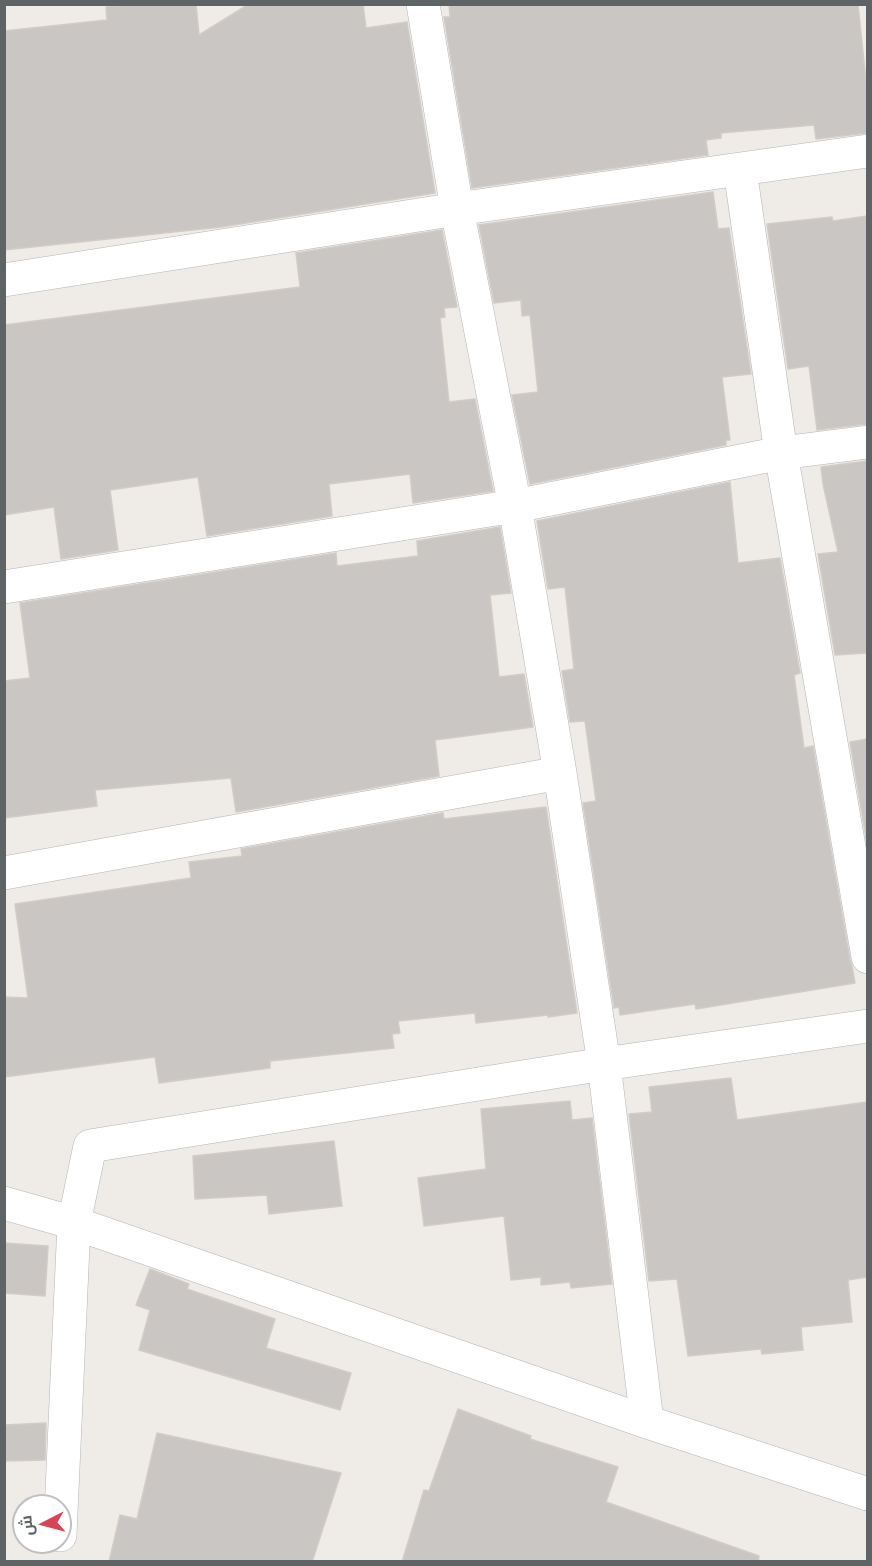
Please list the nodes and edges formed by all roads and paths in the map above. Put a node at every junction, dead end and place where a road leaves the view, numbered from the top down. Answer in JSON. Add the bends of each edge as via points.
{"nodes":[{"id":1,"x":423,"y":4,"type":"edge"},
{"id":2,"x":867,"y":151,"type":"edge"},
{"id":3,"x":740,"y":170,"type":"junction"},
{"id":4,"x":456,"y":209,"type":"junction"},
{"id":5,"x":4,"y":280,"type":"edge"},
{"id":6,"x":867,"y":442,"type":"edge"},
{"id":7,"x":781,"y":453,"type":"junction"},
{"id":8,"x":515,"y":506,"type":"junction"},
{"id":9,"x":4,"y":587,"type":"edge"},
{"id":10,"x":560,"y":773,"type":"junction"},
{"id":11,"x":4,"y":873,"type":"edge"},
{"id":12,"x":867,"y":957,"type":"edge"},
{"id":13,"x":867,"y":1026,"type":"edge"},
{"id":14,"x":604,"y":1064,"type":"junction"},
{"id":15,"x":4,"y":1203,"type":"edge"},
{"id":16,"x":74,"y":1223,"type":"junction"},
{"id":17,"x":647,"y":1422,"type":"junction"},
{"id":18,"x":62,"y":1494,"type":"edge"},
{"id":19,"x":867,"y":1494,"type":"edge"}],
"edges":[{"from":1,"to":4,"type":"street"},
{"from":2,"to":3,"type":"street"},
{"from":3,"to":4,"type":"street"},
{"from":3,"to":7,"type":"street"},
{"from":4,"to":5,"type":"street"},
{"from":4,"to":8,"type":"street"},
{"from":6,"to":7,"type":"street"},
{"from":7,"to":8,"type":"street"},
{"from":7,"to":12,"type":"street"},
{"from":8,"to":9,"type":"street"},
{"from":8,"to":10,"type":"street"},
{"from":10,"to":11,"type":"street"},
{"from":10,"to":14,"type":"street"},
{"from":13,"to":14,"type":"street"},
{"from":14,"to":16,"type":"street","via":[[90,1146]]},
{"from":14,"to":17,"type":"street"},
{"from":15,"to":16,"type":"street"},
{"from":16,"to":17,"type":"street"},
{"from":16,"to":18,"type":"street"},
{"from":17,"to":19,"type":"street"}]}
